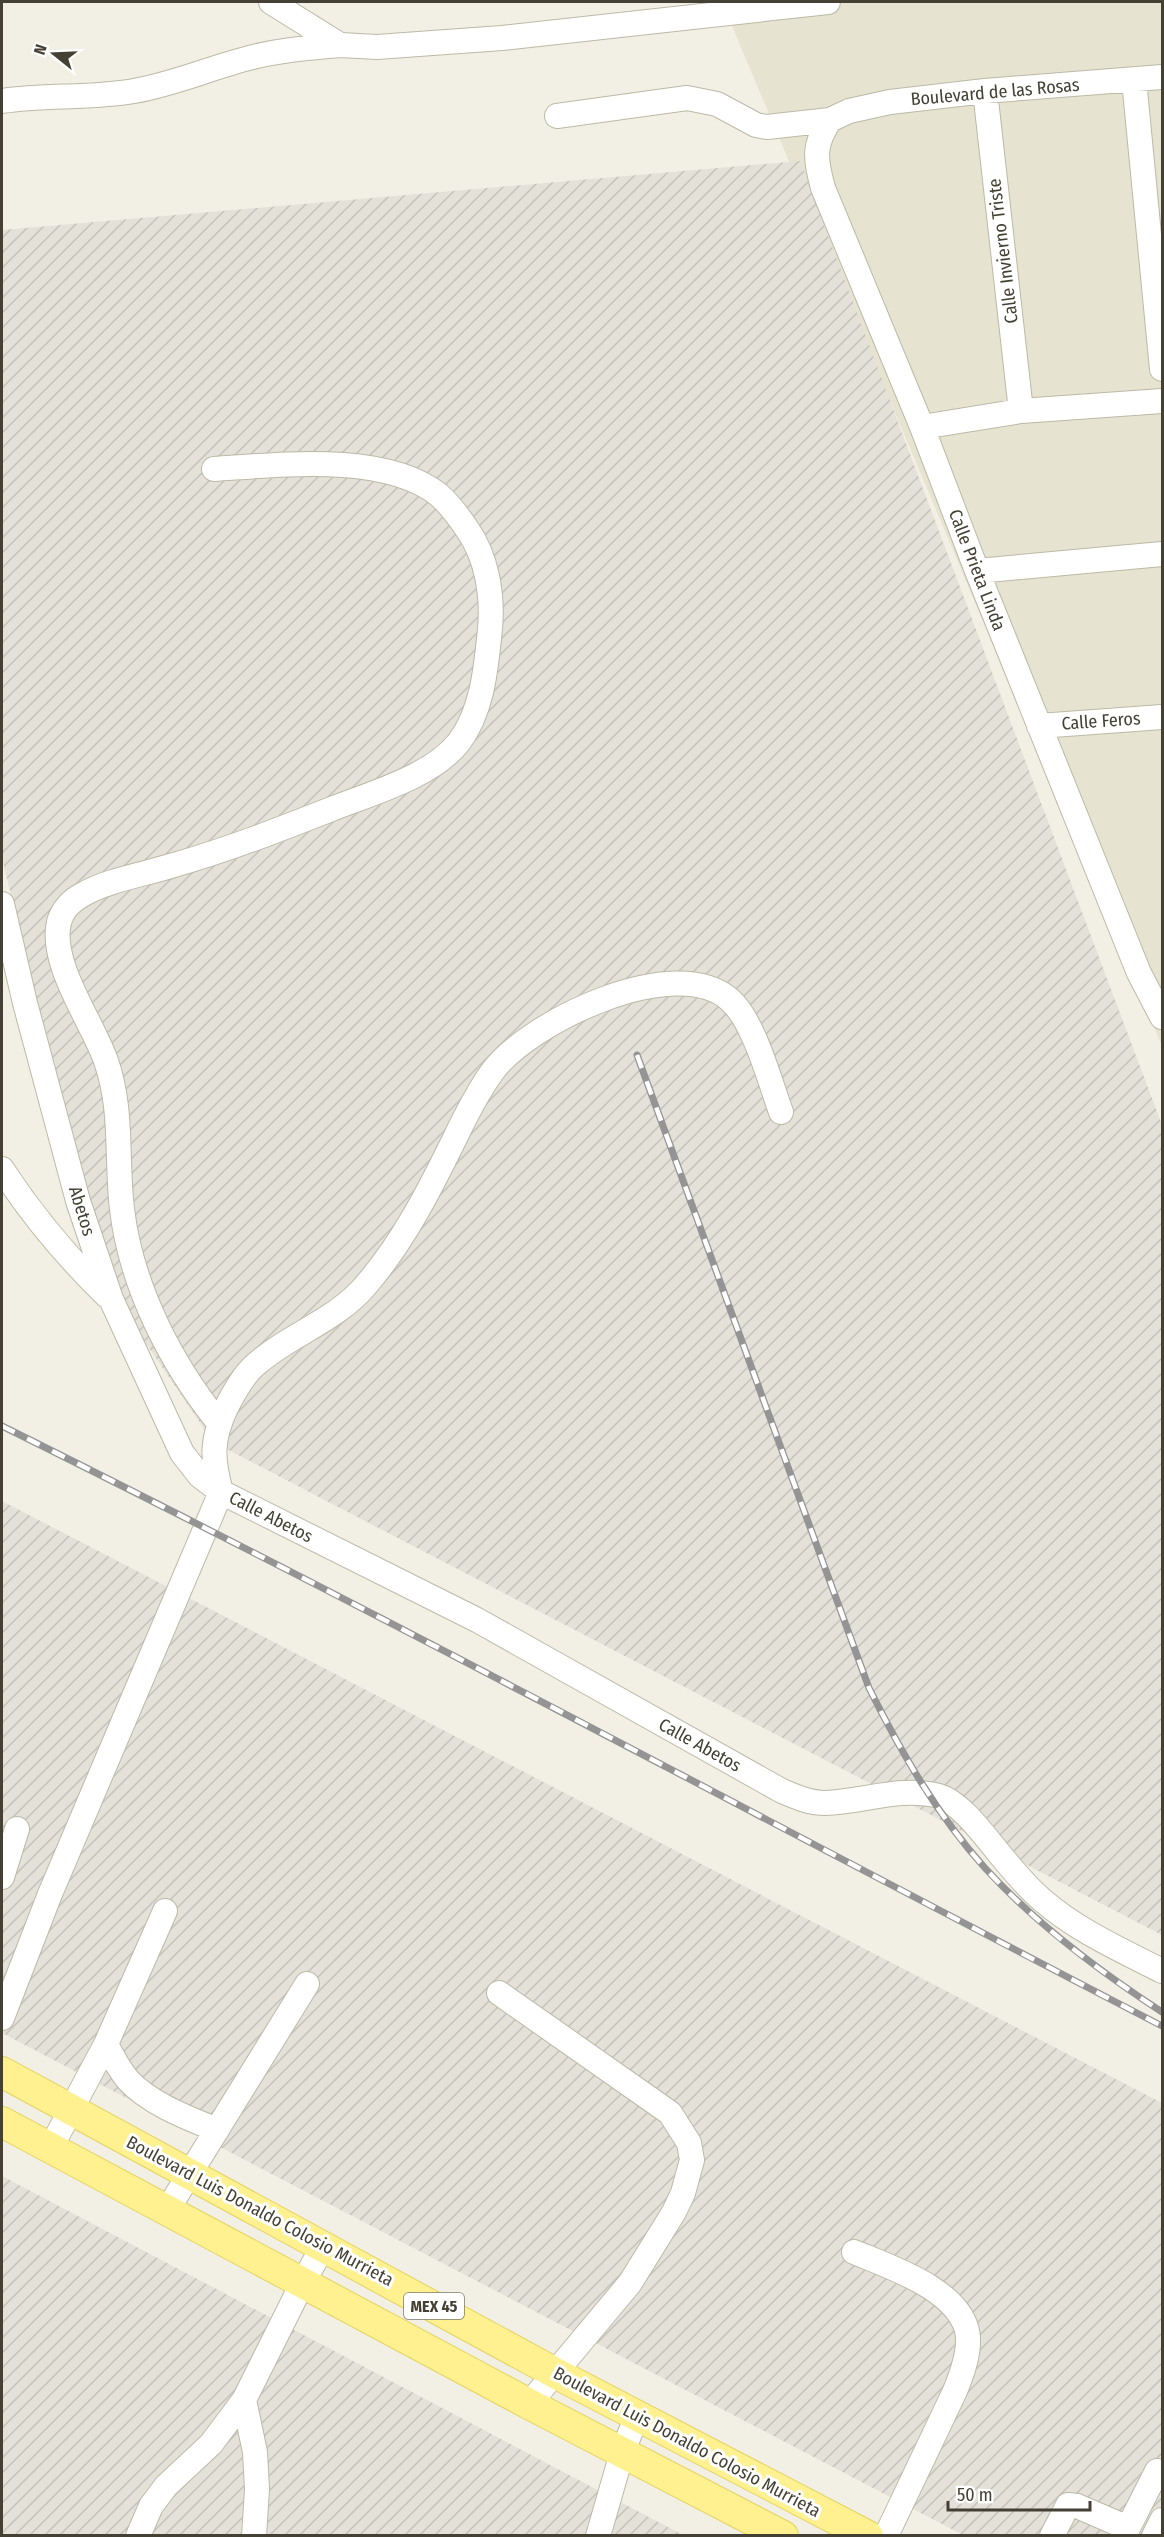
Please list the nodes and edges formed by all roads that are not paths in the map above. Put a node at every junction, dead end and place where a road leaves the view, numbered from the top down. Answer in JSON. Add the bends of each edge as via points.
{"nodes":[{"id":1,"x":271,"y":2,"type":"edge"},
{"id":2,"x":828,"y":2,"type":"edge"},
{"id":3,"x":340,"y":45,"type":"junction"},
{"id":4,"x":1162,"y":77,"type":"edge"},
{"id":5,"x":1134,"y":80,"type":"junction"},
{"id":6,"x":985,"y":91,"type":"junction"},
{"id":7,"x":2,"y":101,"type":"edge"},
{"id":8,"x":557,"y":116,"type":"dead end"},
{"id":9,"x":830,"y":120,"type":"junction"},
{"id":10,"x":1162,"y":369,"type":"edge"},
{"id":11,"x":1162,"y":401,"type":"edge"},
{"id":12,"x":1021,"y":411,"type":"junction"},
{"id":13,"x":922,"y":428,"type":"junction"},
{"id":14,"x":214,"y":469,"type":"dead end"},
{"id":15,"x":1162,"y":554,"type":"edge"},
{"id":16,"x":977,"y":571,"type":"junction"},
{"id":17,"x":1162,"y":717,"type":"edge"},
{"id":18,"x":1039,"y":726,"type":"junction"},
{"id":19,"x":2,"y":903,"type":"edge"},
{"id":20,"x":1162,"y":1017,"type":"edge"},
{"id":21,"x":781,"y":1112,"type":"dead end"},
{"id":22,"x":2,"y":1169,"type":"edge"},
{"id":23,"x":111,"y":1299,"type":"junction"},
{"id":24,"x":219,"y":1423,"type":"junction"},
{"id":25,"x":221,"y":1492,"type":"junction"},
{"id":26,"x":17,"y":1828,"type":"dead end"},
{"id":27,"x":2,"y":1877,"type":"edge"},
{"id":28,"x":165,"y":1911,"type":"dead end"},
{"id":29,"x":1162,"y":1971,"type":"edge"},
{"id":30,"x":307,"y":1984,"type":"dead end"},
{"id":31,"x":499,"y":1993,"type":"dead end"},
{"id":32,"x":2,"y":2018,"type":"edge"},
{"id":33,"x":106,"y":2044,"type":"junction"},
{"id":34,"x":2,"y":2072,"type":"edge"},
{"id":35,"x":71,"y":2109,"type":"junction"},
{"id":36,"x":2,"y":2122,"type":"edge"},
{"id":37,"x":218,"y":2130,"type":"junction"},
{"id":38,"x":50,"y":2149,"type":"junction"},
{"id":39,"x":190,"y":2174,"type":"junction"},
{"id":40,"x":166,"y":2212,"type":"junction"},
{"id":41,"x":324,"y":2245,"type":"junction"},
{"id":42,"x":854,"y":2252,"type":"dead end"},
{"id":43,"x":302,"y":2284,"type":"junction"},
{"id":44,"x":557,"y":2374,"type":"junction"},
{"id":45,"x":244,"y":2400,"type":"junction"},
{"id":46,"x":529,"y":2404,"type":"junction"},
{"id":47,"x":637,"y":2416,"type":"junction"},
{"id":48,"x":622,"y":2453,"type":"junction"},
{"id":49,"x":1157,"y":2471,"type":"dead end"},
{"id":50,"x":1162,"y":2520,"type":"edge"},
{"id":51,"x":1126,"y":2532,"type":"edge"},
{"id":52,"x":138,"y":2535,"type":"edge"},
{"id":53,"x":254,"y":2535,"type":"edge"},
{"id":54,"x":598,"y":2535,"type":"edge"},
{"id":55,"x":783,"y":2535,"type":"edge"},
{"id":56,"x":868,"y":2535,"type":"edge"},
{"id":57,"x":886,"y":2535,"type":"edge"},
{"id":58,"x":1052,"y":2535,"type":"edge"},
{"id":59,"x":1154,"y":2535,"type":"edge"}],
"edges":[{"from":1,"to":3,"type":"street"},
{"from":2,"to":3,"type":"street","via":[[502,38]]},
{"from":3,"to":7,"type":"street","via":[[249,58],[133,91]]},
{"from":4,"to":5,"type":"street","name":"Boulevard de las Rosas"},
{"from":5,"to":6,"type":"street","name":"Boulevard de las Rosas"},
{"from":5,"to":10,"type":"street"},
{"from":6,"to":9,"type":"street","name":"Boulevard de las Rosas","via":[[890,102],[849,111]]},
{"from":6,"to":12,"type":"street","name":"Calle Invierno Triste"},
{"from":8,"to":9,"type":"street","name":"Boulevard de las Rosas","via":[[687,98],[717,104],[767,127]]},
{"from":9,"to":13,"type":"street","name":"Calle Prieta Linda","via":[[816,148],[817,168]]},
{"from":11,"to":12,"type":"street"},
{"from":12,"to":13,"type":"street"},
{"from":13,"to":16,"type":"street","name":"Calle Prieta Linda"},
{"from":14,"to":24,"type":"street","via":[[314,463],[363,467],[397,475],[436,493],[453,509],[483,559],[491,618],[478,705],[468,727],[446,755],[422,772],[266,835],[84,893],[67,906],[58,922],[65,972],[106,1059],[114,1089],[122,1207],[136,1270],[146,1298],[195,1393]]},
{"from":15,"to":16,"type":"street"},
{"from":16,"to":18,"type":"street","name":"Calle Prieta Linda"},
{"from":17,"to":18,"type":"street","name":"Calle Feros"},
{"from":18,"to":20,"type":"street","name":"Calle Prieta Linda","via":[[1139,973]]},
{"from":19,"to":23,"type":"street","name":"Abetos","via":[[78,1201]]},
{"from":21,"to":24,"type":"street","via":[[743,1016],[730,999],[696,984],[620,992],[540,1029],[511,1050],[493,1071],[466,1113],[412,1221],[386,1260],[343,1307],[254,1366]]},
{"from":22,"to":23,"type":"street","via":[[36,1219],[73,1263]]},
{"from":23,"to":25,"type":"street","name":"Abetos","via":[[182,1453],[200,1476]]},
{"from":24,"to":25,"type":"street","via":[[213,1450]]},
{"from":25,"to":29,"type":"street","name":"Calle Abetos","via":[[477,1620],[805,1801],[824,1803],[890,1793],[939,1796],[976,1826],[1042,1900],[1084,1929]]},
{"from":25,"to":32,"type":"street","via":[[50,1894]]},
{"from":26,"to":27,"type":"street"},
{"from":28,"to":33,"type":"street"},
{"from":30,"to":37,"type":"street"},
{"from":31,"to":44,"type":"street","via":[[670,2113],[689,2143],[692,2160],[674,2212],[630,2283]]},
{"from":33,"to":35,"type":"street"},
{"from":33,"to":37,"type":"street","via":[[118,2066],[139,2090]]},
{"from":34,"to":35,"type":"main road","name":"Boulevard Luis Donaldo Colosio Murrieta","number":"MEX 45"},
{"from":35,"to":38,"type":"street"},
{"from":35,"to":39,"type":"main road","name":"Boulevard Luis Donaldo Colosio Murrieta","number":"MEX 45"},
{"from":36,"to":38,"type":"main road","name":"Boulevard Luis Donaldo Colosio Murrieta","number":"MEX 45"},
{"from":37,"to":39,"type":"street"},
{"from":38,"to":40,"type":"main road","name":"Boulevard Luis Donaldo Colosio Murrieta","number":"MEX 45"},
{"from":39,"to":40,"type":"street"},
{"from":39,"to":41,"type":"main road","name":"Boulevard Luis Donaldo Colosio Murrieta","number":"MEX 45"},
{"from":40,"to":43,"type":"main road","name":"Boulevard Luis Donaldo Colosio Murrieta","number":"MEX 45"},
{"from":41,"to":43,"type":"street"},
{"from":41,"to":44,"type":"main road","name":"Boulevard Luis Donaldo Colosio Murrieta","number":"MEX 45"},
{"from":42,"to":57,"type":"street","via":[[902,2272],[949,2301],[959,2312],[968,2337],[955,2391]]},
{"from":43,"to":45,"type":"street"},
{"from":43,"to":46,"type":"main road","name":"Boulevard Luis Donaldo Colosio Murrieta","number":"MEX 45"},
{"from":44,"to":46,"type":"street"},
{"from":44,"to":47,"type":"main road","name":"Boulevard Luis Donaldo Colosio Murrieta","number":"MEX 45"},
{"from":45,"to":52,"type":"street","via":[[211,2444],[161,2493]]},
{"from":45,"to":53,"type":"street","via":[[255,2452]]},
{"from":46,"to":48,"type":"main road","name":"Boulevard Luis Donaldo Colosio Murrieta","number":"MEX 45"},
{"from":47,"to":48,"type":"street"},
{"from":47,"to":56,"type":"main road","name":"Boulevard Luis Donaldo Colosio Murrieta","number":"MEX 45"},
{"from":48,"to":54,"type":"street"},
{"from":48,"to":55,"type":"main road","name":"Boulevard Luis Donaldo Colosio Murrieta","number":"MEX 45"},
{"from":49,"to":51,"type":"street"},
{"from":50,"to":59,"type":"street"},
{"from":51,"to":58,"type":"street","via":[[1068,2505]]}]}
